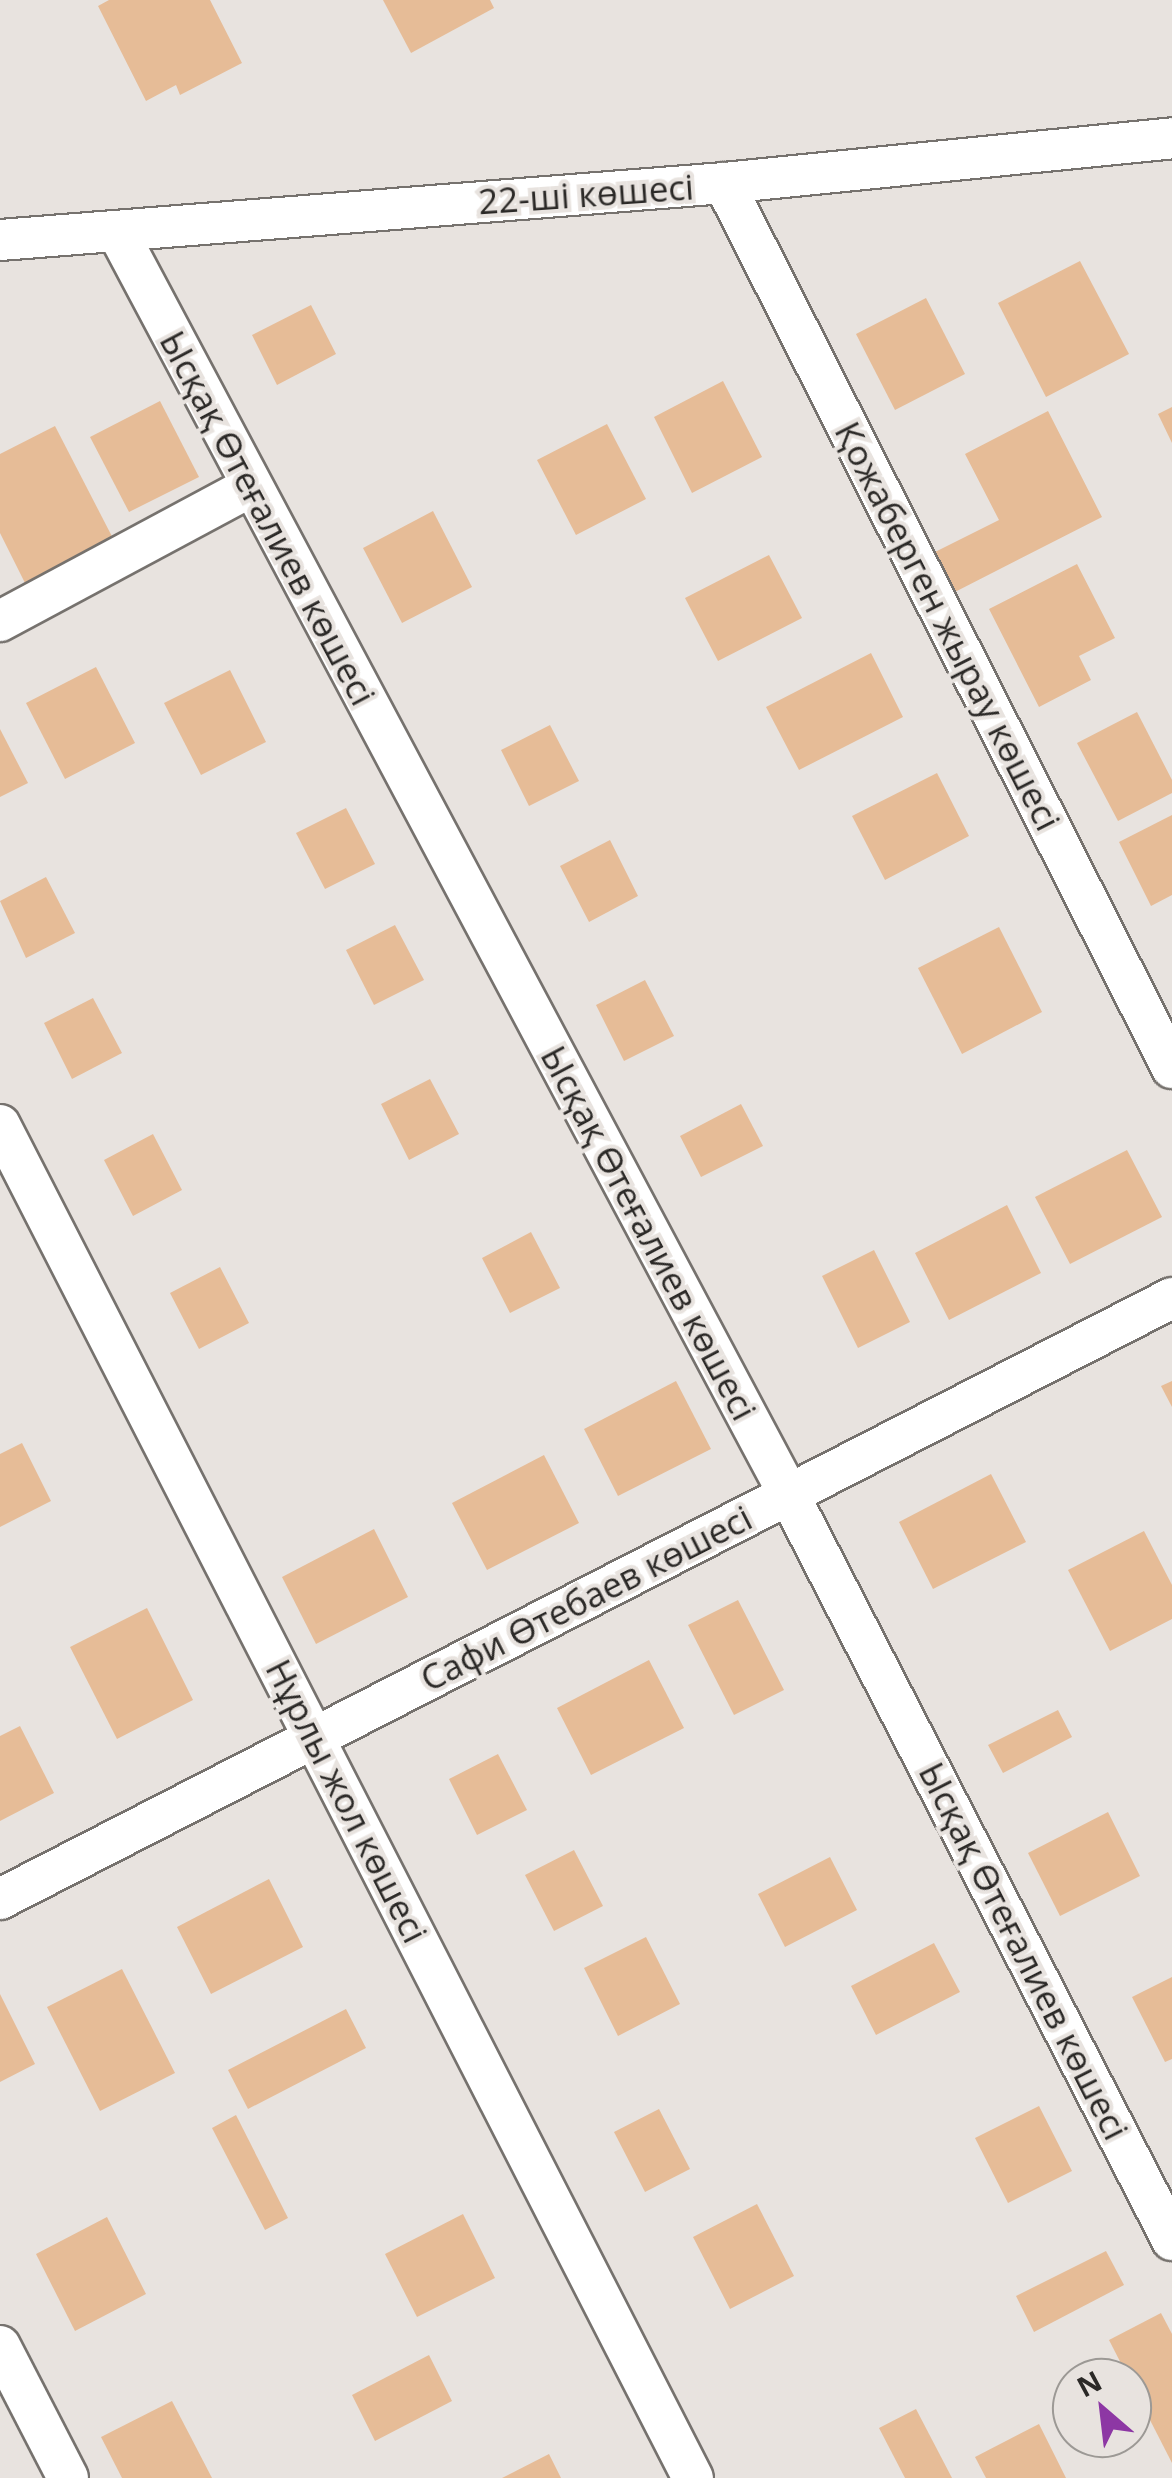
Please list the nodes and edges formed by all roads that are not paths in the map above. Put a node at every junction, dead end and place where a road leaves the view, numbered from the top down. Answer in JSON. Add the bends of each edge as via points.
{"nodes":[{"id":1,"x":1172,"y":138,"type":"edge"},
{"id":2,"x":724,"y":183,"type":"junction"},
{"id":3,"x":117,"y":231,"type":"junction"},
{"id":4,"x":0,"y":240,"type":"edge"},
{"id":5,"x":250,"y":487,"type":"junction"},
{"id":6,"x":0,"y":621,"type":"edge"},
{"id":7,"x":1172,"y":1068,"type":"edge"},
{"id":8,"x":0,"y":1125,"type":"edge"},
{"id":9,"x":1172,"y":1298,"type":"edge"},
{"id":10,"x":788,"y":1493,"type":"junction"},
{"id":11,"x":314,"y":1738,"type":"junction"},
{"id":12,"x":0,"y":1899,"type":"edge"},
{"id":13,"x":1172,"y":2240,"type":"edge"},
{"id":14,"x":0,"y":2346,"type":"edge"},
{"id":15,"x":68,"y":2478,"type":"edge"},
{"id":16,"x":693,"y":2478,"type":"edge"}],
"edges":[{"from":1,"to":2,"type":"street","name":"22-ші көшесі"},
{"from":2,"to":3,"type":"street","name":"22-ші көшесі"},
{"from":2,"to":7,"type":"street","name":"Қожаберген жырау көшесі"},
{"from":3,"to":4,"type":"street","name":"22-ші көшесі"},
{"from":3,"to":5,"type":"street","name":"Ысқақ Өтеғалиев көшесі"},
{"from":5,"to":6,"type":"street"},
{"from":5,"to":10,"type":"street","name":"Ысқақ Өтеғалиев көшесі"},
{"from":8,"to":11,"type":"street","name":"Нұрлы жол көшесі"},
{"from":9,"to":10,"type":"street","name":"Сафи Өтебаев көшесі"},
{"from":10,"to":11,"type":"street","name":"Сафи Өтебаев көшесі"},
{"from":10,"to":13,"type":"street","name":"Ысқақ Өтеғалиев көшесі"},
{"from":11,"to":12,"type":"street","name":"Сафи Өтебаев көшесі"},
{"from":11,"to":16,"type":"street","name":"Нұрлы жол көшесі"},
{"from":14,"to":15,"type":"street"}]}
